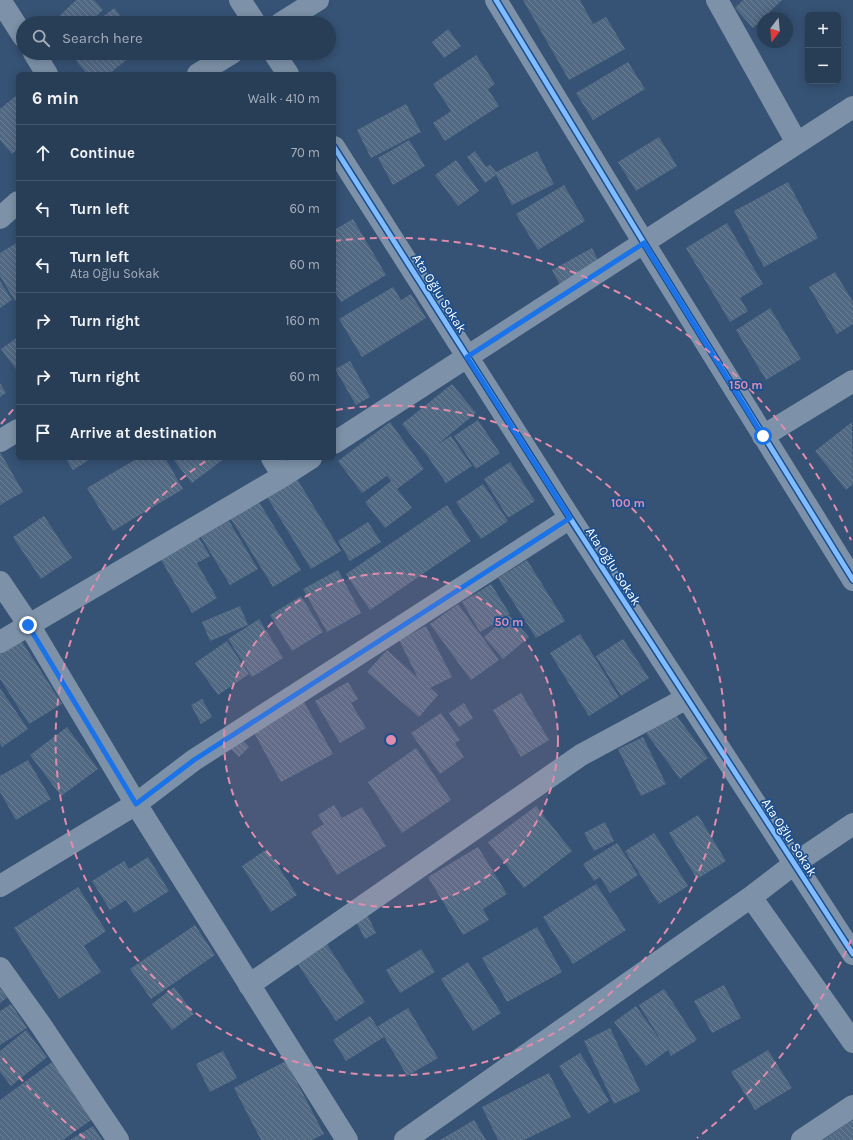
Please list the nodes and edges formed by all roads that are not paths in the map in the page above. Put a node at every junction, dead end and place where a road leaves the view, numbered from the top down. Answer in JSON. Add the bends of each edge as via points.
{"nodes":[{"id":1,"x":0,"y":0,"type":"edge"},
{"id":2,"x":240,"y":0,"type":"edge"},
{"id":3,"x":318,"y":0,"type":"edge"},
{"id":4,"x":496,"y":0,"type":"edge"},
{"id":5,"x":717,"y":0,"type":"edge"},
{"id":6,"x":250,"y":16,"type":"edge"},
{"id":7,"x":292,"y":16,"type":"edge"},
{"id":8,"x":16,"y":25,"type":"edge"},
{"id":9,"x":38,"y":60,"type":"edge"},
{"id":10,"x":221,"y":60,"type":"edge"},
{"id":11,"x":279,"y":60,"type":"edge"},
{"id":12,"x":46,"y":72,"type":"edge"},
{"id":13,"x":201,"y":72,"type":"edge"},
{"id":14,"x":287,"y":72,"type":"edge"},
{"id":15,"x":853,"y":107,"type":"edge"},
{"id":16,"x":797,"y":143,"type":"junction"},
{"id":17,"x":336,"y":150,"type":"edge"},
{"id":18,"x":16,"y":204,"type":"edge"},
{"id":19,"x":0,"y":218,"type":"edge"},
{"id":20,"x":644,"y":243,"type":"junction"},
{"id":21,"x":467,"y":357,"type":"junction"},
{"id":22,"x":853,"y":381,"type":"edge"},
{"id":23,"x":16,"y":431,"type":"edge"},
{"id":24,"x":763,"y":436,"type":"junction"},
{"id":25,"x":0,"y":441,"type":"edge"},
{"id":26,"x":336,"y":442,"type":"edge"},
{"id":27,"x":273,"y":460,"type":"edge"},
{"id":28,"x":308,"y":460,"type":"edge"},
{"id":29,"x":283,"y":476,"type":"junction"},
{"id":30,"x":570,"y":518,"type":"junction"},
{"id":31,"x":853,"y":580,"type":"edge"},
{"id":32,"x":0,"y":582,"type":"edge"},
{"id":33,"x":28,"y":625,"type":"junction"},
{"id":34,"x":0,"y":642,"type":"edge"},
{"id":35,"x":687,"y":698,"type":"junction"},
{"id":36,"x":136,"y":804,"type":"junction"},
{"id":37,"x":853,"y":824,"type":"edge"},
{"id":38,"x":794,"y":864,"type":"junction"},
{"id":39,"x":0,"y":886,"type":"edge"},
{"id":40,"x":751,"y":897,"type":"junction"},
{"id":41,"x":853,"y":954,"type":"edge"},
{"id":42,"x":0,"y":968,"type":"edge"},
{"id":43,"x":249,"y":985,"type":"junction"},
{"id":44,"x":853,"y":1042,"type":"edge"},
{"id":45,"x":853,"y":1106,"type":"edge"},
{"id":46,"x":118,"y":1140,"type":"edge"},
{"id":47,"x":346,"y":1140,"type":"edge"},
{"id":48,"x":405,"y":1140,"type":"edge"},
{"id":49,"x":802,"y":1140,"type":"edge"}],
"edges":[{"from":1,"to":8,"type":"street"},
{"from":2,"to":6,"type":"street"},
{"from":3,"to":7,"type":"street"},
{"from":4,"to":20,"type":"street"},
{"from":5,"to":16,"type":"street"},
{"from":9,"to":12,"type":"street"},
{"from":10,"to":13,"type":"street"},
{"from":11,"to":14,"type":"street"},
{"from":15,"to":16,"type":"street"},
{"from":16,"to":20,"type":"street"},
{"from":17,"to":21,"type":"street","name":"Ata Oğlu Sokak"},
{"from":18,"to":19,"type":"street"},
{"from":20,"to":21,"type":"street"},
{"from":20,"to":24,"type":"street"},
{"from":21,"to":26,"type":"street"},
{"from":21,"to":30,"type":"street","name":"Ata Oğlu Sokak"},
{"from":22,"to":24,"type":"street"},
{"from":23,"to":25,"type":"street"},
{"from":24,"to":31,"type":"street"},
{"from":27,"to":29,"type":"street"},
{"from":28,"to":29,"type":"street"},
{"from":29,"to":33,"type":"street"},
{"from":30,"to":35,"type":"street","name":"Ata Oğlu Sokak"},
{"from":30,"to":36,"type":"street","via":[[194,760]]},
{"from":32,"to":33,"type":"street"},
{"from":33,"to":34,"type":"street"},
{"from":33,"to":36,"type":"street"},
{"from":35,"to":38,"type":"street","name":"Ata Oğlu Sokak"},
{"from":35,"to":43,"type":"street","via":[[581,755]]},
{"from":36,"to":39,"type":"street"},
{"from":36,"to":43,"type":"street"},
{"from":37,"to":38,"type":"street"},
{"from":38,"to":40,"type":"street"},
{"from":38,"to":41,"type":"street","name":"Ata Oğlu Sokak"},
{"from":40,"to":44,"type":"street"},
{"from":40,"to":48,"type":"street"},
{"from":42,"to":46,"type":"street"},
{"from":43,"to":47,"type":"street"},
{"from":45,"to":49,"type":"street"}]}
